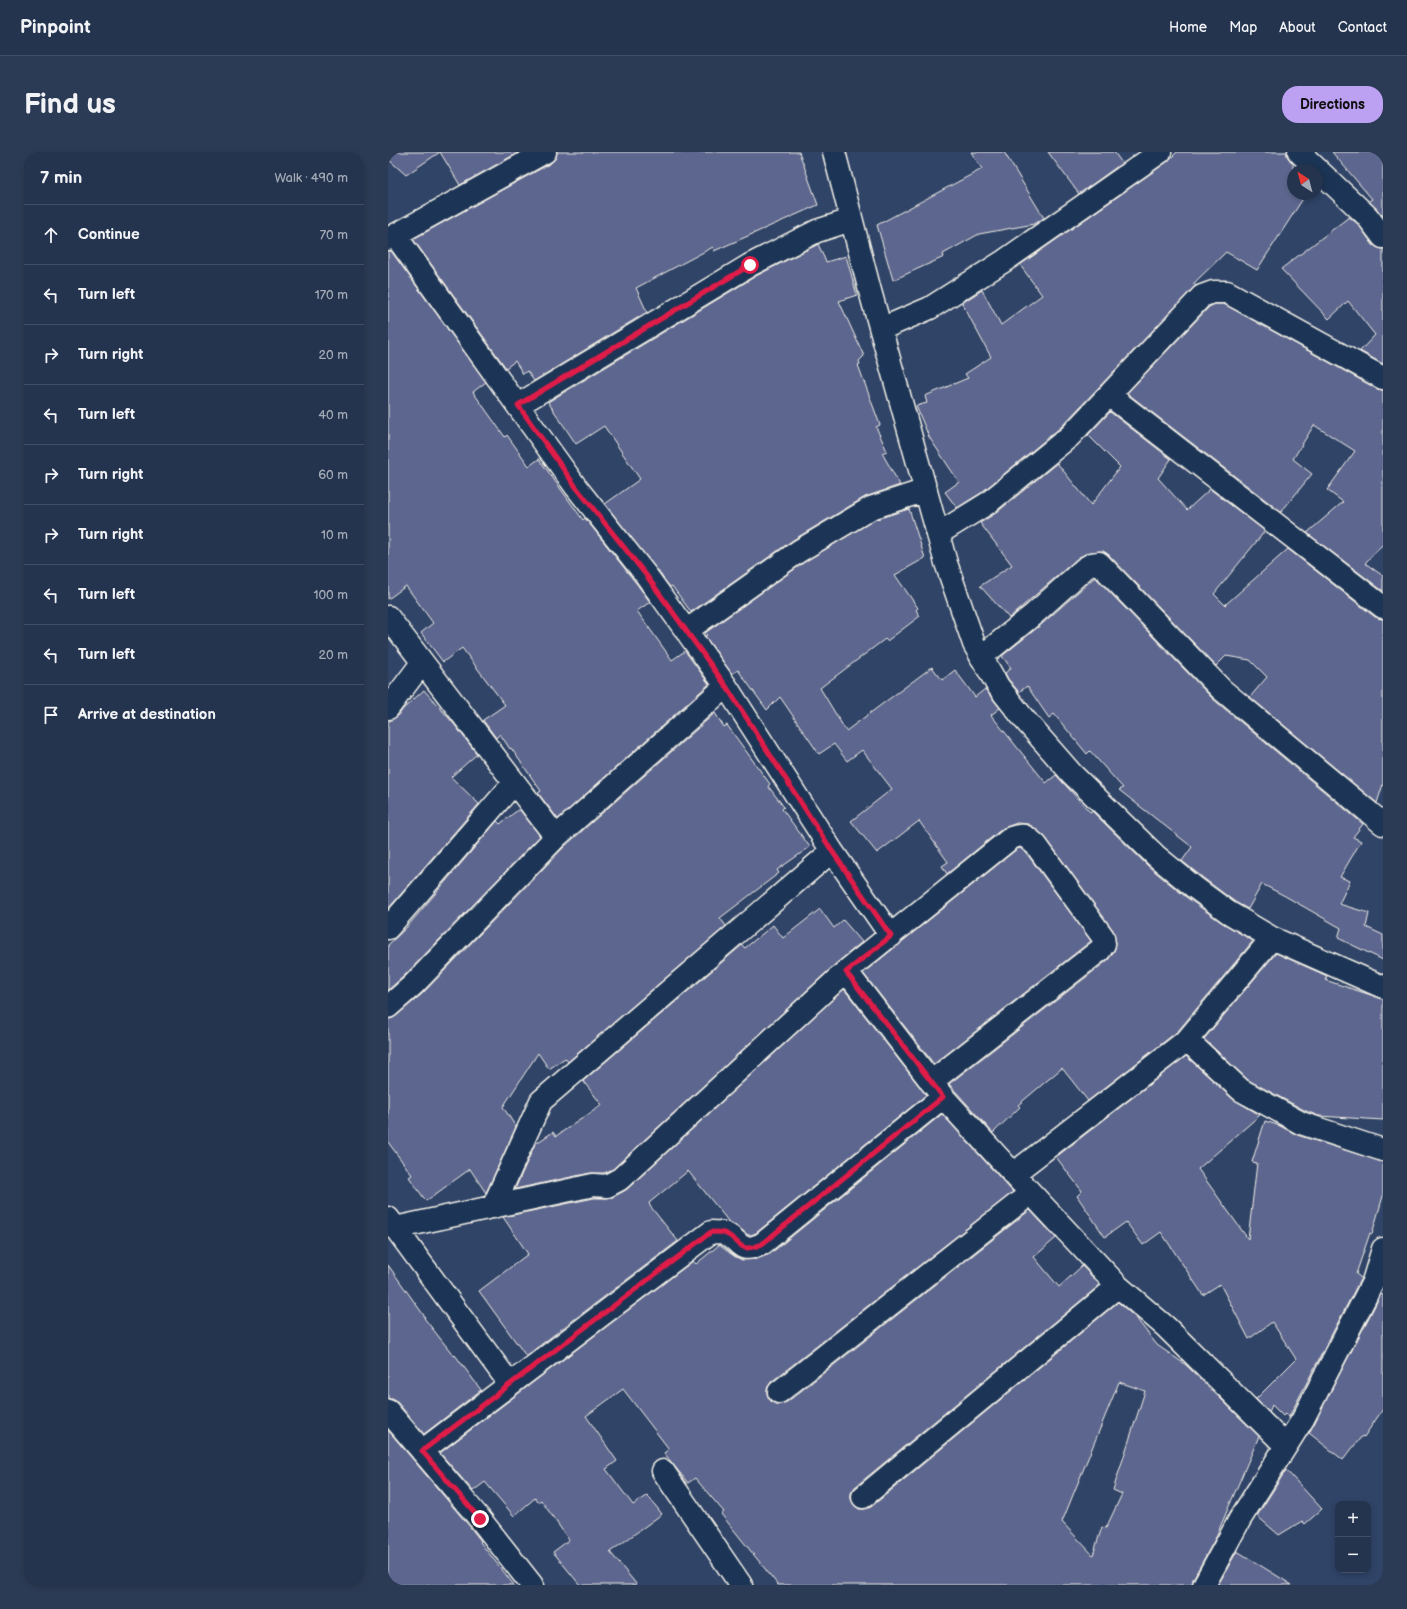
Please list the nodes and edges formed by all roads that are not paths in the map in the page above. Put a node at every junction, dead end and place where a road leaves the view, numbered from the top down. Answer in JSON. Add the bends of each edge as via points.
{"nodes":[{"id":1,"x":544,"y":152,"type":"edge"},
{"id":2,"x":834,"y":152,"type":"edge"},
{"id":3,"x":1160,"y":152,"type":"edge"},
{"id":4,"x":1299,"y":152,"type":"edge"},
{"id":5,"x":851,"y":220,"type":"junction"},
{"id":6,"x":392,"y":237,"type":"edge"},
{"id":7,"x":1383,"y":237,"type":"edge"},
{"id":8,"x":880,"y":329,"type":"junction"},
{"id":9,"x":1383,"y":378,"type":"edge"},
{"id":10,"x":1109,"y":395,"type":"junction"},
{"id":11,"x":518,"y":405,"type":"junction"},
{"id":12,"x":926,"y":490,"type":"junction"},
{"id":13,"x":938,"y":534,"type":"junction"},
{"id":14,"x":1383,"y":607,"type":"edge"},
{"id":15,"x":388,"y":617,"type":"edge"},
{"id":16,"x":686,"y":632,"type":"junction"},
{"id":17,"x":981,"y":657,"type":"junction"},
{"id":18,"x":422,"y":663,"type":"junction"},
{"id":19,"x":726,"y":686,"type":"junction"},
{"id":20,"x":388,"y":708,"type":"edge"},
{"id":21,"x":514,"y":783,"type":"junction"},
{"id":22,"x":1383,"y":824,"type":"edge"},
{"id":23,"x":556,"y":837,"type":"junction"},
{"id":24,"x":832,"y":851,"type":"junction"},
{"id":25,"x":388,"y":928,"type":"edge"},
{"id":26,"x":891,"y":936,"type":"junction"},
{"id":27,"x":1272,"y":938,"type":"junction"},
{"id":28,"x":846,"y":972,"type":"junction"},
{"id":29,"x":1383,"y":988,"type":"edge"},
{"id":30,"x":388,"y":1007,"type":"edge"},
{"id":31,"x":1187,"y":1040,"type":"junction"},
{"id":32,"x":937,"y":1089,"type":"junction"},
{"id":33,"x":1383,"y":1150,"type":"edge"},
{"id":34,"x":1013,"y":1174,"type":"junction"},
{"id":35,"x":1031,"y":1193,"type":"junction"},
{"id":36,"x":493,"y":1207,"type":"junction"},
{"id":37,"x":392,"y":1223,"type":"edge"},
{"id":38,"x":1383,"y":1249,"type":"edge"},
{"id":39,"x":1118,"y":1286,"type":"junction"},
{"id":40,"x":510,"y":1384,"type":"junction"},
{"id":41,"x":779,"y":1392,"type":"dead end"},
{"id":42,"x":388,"y":1411,"type":"edge"},
{"id":43,"x":1286,"y":1446,"type":"junction"},
{"id":44,"x":422,"y":1451,"type":"junction"},
{"id":45,"x":663,"y":1471,"type":"dead end"},
{"id":46,"x":863,"y":1497,"type":"dead end"},
{"id":47,"x":532,"y":1585,"type":"edge"},
{"id":48,"x":741,"y":1585,"type":"edge"},
{"id":49,"x":1204,"y":1585,"type":"edge"}],
"edges":[{"from":1,"to":6,"type":"street"},
{"from":2,"to":5,"type":"street"},
{"from":3,"to":8,"type":"street","via":[[1043,234],[937,303]]},
{"from":4,"to":7,"type":"street","via":[[1367,216]]},
{"from":5,"to":8,"type":"street"},
{"from":5,"to":11,"type":"street","via":[[817,232],[750,265]]},
{"from":6,"to":11,"type":"street"},
{"from":8,"to":12,"type":"street"},
{"from":9,"to":10,"type":"street","via":[[1227,292],[1213,292],[1202,296]]},
{"from":10,"to":13,"type":"street","via":[[1070,436],[988,503]]},
{"from":10,"to":14,"type":"street"},
{"from":11,"to":16,"type":"street","via":[[576,487],[646,575]]},
{"from":12,"to":13,"type":"street"},
{"from":12,"to":16,"type":"street","via":[[872,508],[799,551]]},
{"from":13,"to":17,"type":"street","via":[[974,644]]},
{"from":15,"to":18,"type":"street"},
{"from":16,"to":19,"type":"street"},
{"from":17,"to":22,"type":"street","via":[[1085,568],[1099,563],[1220,689]]},
{"from":17,"to":27,"type":"street","via":[[998,686],[1072,774],[1156,856],[1228,912]]},
{"from":18,"to":20,"type":"street"},
{"from":18,"to":21,"type":"street"},
{"from":19,"to":23,"type":"street"},
{"from":19,"to":24,"type":"street"},
{"from":21,"to":23,"type":"street"},
{"from":21,"to":25,"type":"street"},
{"from":23,"to":30,"type":"street","via":[[413,985]]},
{"from":24,"to":26,"type":"street"},
{"from":24,"to":36,"type":"street","via":[[541,1101]]},
{"from":26,"to":28,"type":"street"},
{"from":26,"to":32,"type":"street","via":[[1011,838],[1020,834],[1036,845],[1103,937],[1104,944],[1100,950]]},
{"from":27,"to":29,"type":"street"},
{"from":27,"to":31,"type":"street"},
{"from":28,"to":32,"type":"street"},
{"from":28,"to":36,"type":"street","via":[[620,1179],[606,1186],[593,1185]]},
{"from":31,"to":33,"type":"street","via":[[1241,1090],[1301,1123]]},
{"from":31,"to":34,"type":"street"},
{"from":32,"to":34,"type":"street"},
{"from":32,"to":40,"type":"street","via":[[762,1244],[751,1249],[742,1246],[724,1233],[711,1232]]},
{"from":34,"to":35,"type":"street"},
{"from":35,"to":39,"type":"street"},
{"from":35,"to":41,"type":"street"},
{"from":36,"to":37,"type":"street"},
{"from":37,"to":40,"type":"street"},
{"from":38,"to":43,"type":"street","via":[[1373,1282],[1354,1321],[1303,1419]]},
{"from":39,"to":43,"type":"street","via":[[1166,1328]]},
{"from":39,"to":46,"type":"street"},
{"from":40,"to":44,"type":"street"},
{"from":42,"to":44,"type":"street"},
{"from":43,"to":49,"type":"street","via":[[1240,1519]]},
{"from":44,"to":47,"type":"street"},
{"from":45,"to":48,"type":"street"}]}
